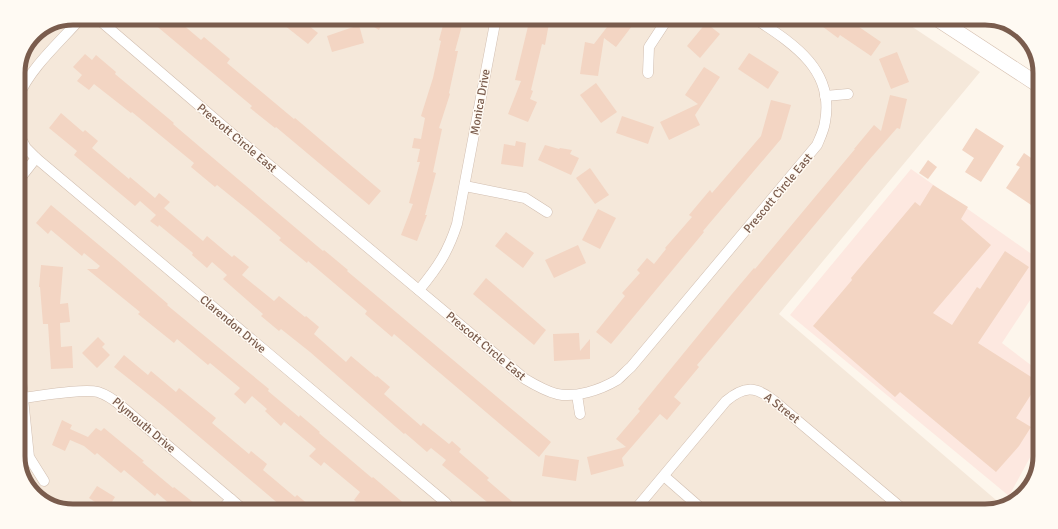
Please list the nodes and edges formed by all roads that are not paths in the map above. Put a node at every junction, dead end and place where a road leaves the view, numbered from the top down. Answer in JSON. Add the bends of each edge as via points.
{"nodes":[{"id":1,"x":75,"y":25,"type":"edge"},
{"id":2,"x":105,"y":25,"type":"edge"},
{"id":3,"x":495,"y":25,"type":"edge"},
{"id":4,"x":663,"y":25,"type":"edge"},
{"id":5,"x":765,"y":25,"type":"edge"},
{"id":6,"x":947,"y":25,"type":"edge"},
{"id":7,"x":648,"y":73,"type":"dead end"},
{"id":8,"x":1033,"y":81,"type":"edge"},
{"id":9,"x":25,"y":83,"type":"edge"},
{"id":10,"x":848,"y":94,"type":"dead end"},
{"id":11,"x":825,"y":96,"type":"junction"},
{"id":12,"x":25,"y":146,"type":"edge"},
{"id":13,"x":36,"y":158,"type":"junction"},
{"id":14,"x":25,"y":172,"type":"edge"},
{"id":15,"x":465,"y":186,"type":"junction"},
{"id":16,"x":547,"y":212,"type":"dead end"},
{"id":17,"x":419,"y":290,"type":"junction"},
{"id":18,"x":577,"y":395,"type":"junction"},
{"id":19,"x":25,"y":398,"type":"edge"},
{"id":20,"x":580,"y":414,"type":"dead end"},
{"id":21,"x":25,"y":418,"type":"edge"},
{"id":22,"x":664,"y":476,"type":"junction"},
{"id":23,"x":44,"y":481,"type":"dead end"},
{"id":24,"x":231,"y":499,"type":"junction"},
{"id":25,"x":227,"y":504,"type":"edge"},
{"id":26,"x":237,"y":504,"type":"edge"},
{"id":27,"x":446,"y":504,"type":"edge"},
{"id":28,"x":640,"y":504,"type":"edge"},
{"id":29,"x":696,"y":504,"type":"edge"},
{"id":30,"x":897,"y":504,"type":"edge"}],
"edges":[{"from":1,"to":9,"type":"street"},
{"from":2,"to":17,"type":"street","name":"Prescott Circle East"},
{"from":3,"to":15,"type":"street","name":"Monica Drive"},
{"from":4,"to":7,"type":"street","via":[[649,47]]},
{"from":5,"to":11,"type":"street","name":"Prescott Circle East","via":[[801,51],[817,71]]},
{"from":6,"to":8,"type":"main road"},
{"from":10,"to":11,"type":"street"},
{"from":11,"to":18,"type":"street","name":"Prescott Circle East","via":[[825,123],[811,154],[631,367],[617,380]]},
{"from":12,"to":13,"type":"street","name":"Clarendon Drive"},
{"from":13,"to":14,"type":"street"},
{"from":13,"to":27,"type":"street","name":"Clarendon Drive"},
{"from":15,"to":16,"type":"street","via":[[525,198]]},
{"from":15,"to":17,"type":"street","name":"Monica Drive","via":[[451,243],[435,271]]},
{"from":17,"to":18,"type":"street","name":"Prescott Circle East","via":[[525,379],[557,394]]},
{"from":18,"to":20,"type":"street"},
{"from":19,"to":24,"type":"street","name":"Plymouth Drive","via":[[82,391],[97,392],[109,397]]},
{"from":21,"to":23,"type":"street","via":[[29,457]]},
{"from":22,"to":28,"type":"street","name":"A Street"},
{"from":22,"to":29,"type":"street"},
{"from":22,"to":30,"type":"street","name":"A Street","via":[[726,401],[749,389],[758,390]]},
{"from":24,"to":25,"type":"street"},
{"from":24,"to":26,"type":"street","name":"Plymouth Drive"}]}
